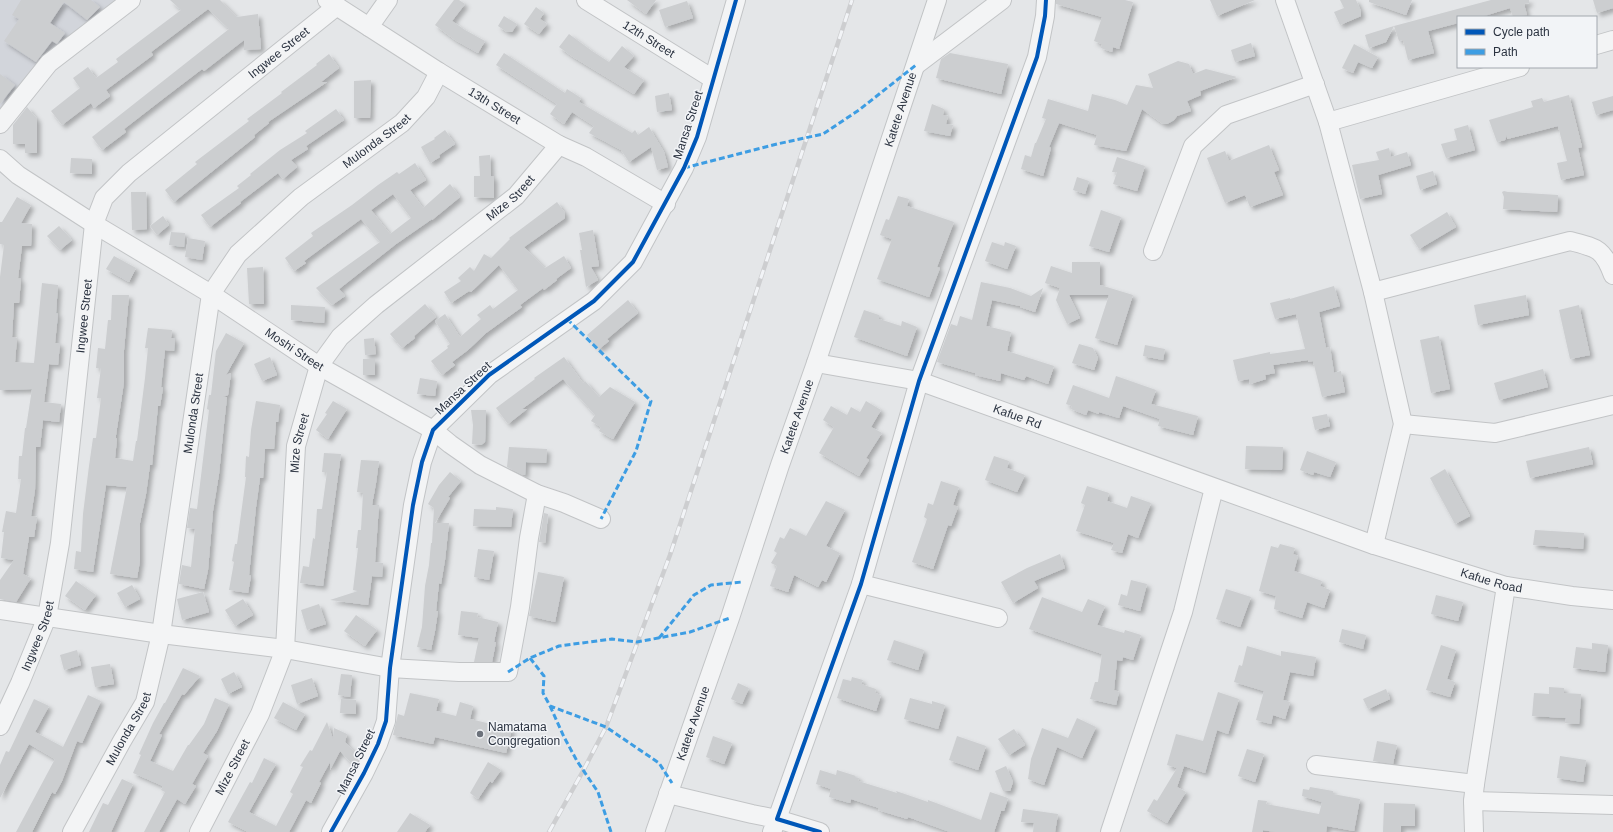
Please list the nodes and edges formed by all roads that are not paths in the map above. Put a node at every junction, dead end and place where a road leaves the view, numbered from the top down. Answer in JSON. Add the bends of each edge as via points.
{"nodes":[{"id":1,"x":131,"y":0,"type":"edge"},
{"id":2,"x":388,"y":0,"type":"edge"},
{"id":3,"x":586,"y":0,"type":"edge"},
{"id":4,"x":736,"y":0,"type":"edge"},
{"id":5,"x":937,"y":0,"type":"edge"},
{"id":6,"x":1002,"y":0,"type":"edge"},
{"id":7,"x":1046,"y":0,"type":"edge"},
{"id":8,"x":1285,"y":0,"type":"edge"},
{"id":9,"x":332,"y":3,"type":"edge"},
{"id":10,"x":369,"y":27,"type":"junction"},
{"id":11,"x":1613,"y":40,"type":"edge"},
{"id":12,"x":1597,"y":45,"type":"edge"},
{"id":13,"x":916,"y":65,"type":"junction"},
{"id":14,"x":1517,"y":68,"type":"edge"},
{"id":15,"x":439,"y":72,"type":"junction"},
{"id":16,"x":713,"y":79,"type":"junction"},
{"id":17,"x":1315,"y":84,"type":"junction"},
{"id":18,"x":1328,"y":122,"type":"junction"},
{"id":19,"x":0,"y":124,"type":"edge"},
{"id":20,"x":560,"y":145,"type":"junction"},
{"id":21,"x":0,"y":159,"type":"edge"},
{"id":22,"x":666,"y":204,"type":"junction"},
{"id":23,"x":94,"y":224,"type":"junction"},
{"id":24,"x":1153,"y":252,"type":"dead end"},
{"id":25,"x":1613,"y":275,"type":"edge"},
{"id":26,"x":1373,"y":292,"type":"junction"},
{"id":27,"x":211,"y":294,"type":"junction"},
{"id":28,"x":816,"y":362,"type":"junction"},
{"id":29,"x":319,"y":366,"type":"junction"},
{"id":30,"x":919,"y":381,"type":"junction"},
{"id":31,"x":1613,"y":405,"type":"edge"},
{"id":32,"x":1403,"y":424,"type":"junction"},
{"id":33,"x":433,"y":430,"type":"junction"},
{"id":34,"x":1214,"y":488,"type":"junction"},
{"id":35,"x":537,"y":494,"type":"junction"},
{"id":36,"x":601,"y":519,"type":"dead end"},
{"id":37,"x":1374,"y":545,"type":"junction"},
{"id":38,"x":861,"y":584,"type":"junction"},
{"id":39,"x":1506,"y":586,"type":"junction"},
{"id":40,"x":1613,"y":600,"type":"edge"},
{"id":41,"x":0,"y":610,"type":"edge"},
{"id":42,"x":47,"y":617,"type":"junction"},
{"id":43,"x":998,"y":618,"type":"dead end"},
{"id":44,"x":160,"y":634,"type":"junction"},
{"id":45,"x":285,"y":649,"type":"junction"},
{"id":46,"x":390,"y":668,"type":"junction"},
{"id":47,"x":0,"y":726,"type":"edge"},
{"id":48,"x":1316,"y":765,"type":"dead end"},
{"id":49,"x":1474,"y":793,"type":"junction"},
{"id":50,"x":668,"y":794,"type":"junction"},
{"id":51,"x":1613,"y":805,"type":"edge"},
{"id":52,"x":775,"y":825,"type":"edge"},
{"id":53,"x":72,"y":832,"type":"edge"},
{"id":54,"x":199,"y":832,"type":"edge"},
{"id":55,"x":331,"y":832,"type":"edge"},
{"id":56,"x":655,"y":832,"type":"edge"},
{"id":57,"x":820,"y":832,"type":"edge"},
{"id":58,"x":1110,"y":832,"type":"edge"},
{"id":59,"x":1474,"y":832,"type":"edge"}],
"edges":[{"from":1,"to":19,"type":"street","via":[[50,63]]},
{"from":2,"to":10,"type":"street"},
{"from":3,"to":16,"type":"street","name":"12th Street"},
{"from":4,"to":16,"type":"street","name":"Mansa Street"},
{"from":5,"to":13,"type":"street","name":"Katete Avenue"},
{"from":6,"to":13,"type":"street"},
{"from":7,"to":30,"type":"street","via":[[1037,57]]},
{"from":8,"to":17,"type":"street"},
{"from":9,"to":10,"type":"street","name":"13th Street"},
{"from":9,"to":23,"type":"street","name":"Ingwee Street","via":[[129,173],[104,198]]},
{"from":10,"to":15,"type":"street","name":"13th Street"},
{"from":11,"to":12,"type":"street"},
{"from":13,"to":28,"type":"street","name":"Katete Avenue"},
{"from":14,"to":18,"type":"street"},
{"from":15,"to":20,"type":"street","name":"13th Street"},
{"from":15,"to":27,"type":"street","name":"Mulonda Street","via":[[426,97],[402,123],[301,197],[238,254]]},
{"from":16,"to":22,"type":"street","name":"Mansa Street","via":[[697,137]]},
{"from":17,"to":18,"type":"street"},
{"from":17,"to":24,"type":"street","via":[[1226,115],[1193,146]]},
{"from":18,"to":26,"type":"street"},
{"from":20,"to":22,"type":"street","name":"13th Street","via":[[586,157]]},
{"from":20,"to":29,"type":"street","name":"Mize Street","via":[[516,196],[376,305],[340,337]]},
{"from":21,"to":23,"type":"street","name":"Moshi Street","via":[[18,175]]},
{"from":22,"to":33,"type":"street","name":"Mansa Street","via":[[633,262],[594,300],[489,375]]},
{"from":23,"to":27,"type":"street","name":"Moshi Street"},
{"from":23,"to":42,"type":"street","name":"Ingwee Street","via":[[60,543]]},
{"from":25,"to":26,"type":"street","via":[[1607,260],[1594,247],[1570,241]]},
{"from":26,"to":32,"type":"street"},
{"from":27,"to":29,"type":"street","name":"Moshi Street"},
{"from":27,"to":44,"type":"street","name":"Mulonda Street"},
{"from":28,"to":30,"type":"street","name":"Kafue Rd"},
{"from":28,"to":50,"type":"street","name":"Katete Avenue"},
{"from":29,"to":33,"type":"street","name":"Moshi Street"},
{"from":29,"to":45,"type":"street","name":"Mize Street","via":[[296,446]]},
{"from":30,"to":34,"type":"street","name":"Kafue Rd"},
{"from":30,"to":38,"type":"street"},
{"from":31,"to":32,"type":"street","via":[[1495,433]]},
{"from":32,"to":37,"type":"street"},
{"from":33,"to":35,"type":"street","name":"Moshi Street","via":[[480,465]]},
{"from":33,"to":46,"type":"street","name":"Mansa Street","via":[[422,462],[413,505]]},
{"from":34,"to":37,"type":"street","name":"Kafue Rd"},
{"from":34,"to":58,"type":"street","via":[[1183,612]]},
{"from":35,"to":36,"type":"street","name":"Moshi Street"},
{"from":35,"to":46,"type":"street","via":[[508,672]]},
{"from":37,"to":39,"type":"street","name":"Kafue Road"},
{"from":38,"to":43,"type":"street"},
{"from":38,"to":52,"type":"street"},
{"from":39,"to":40,"type":"street","name":"Kafue Road"},
{"from":39,"to":49,"type":"street"},
{"from":41,"to":42,"type":"street"},
{"from":42,"to":44,"type":"street"},
{"from":42,"to":47,"type":"street","name":"Ingwee Street"},
{"from":44,"to":45,"type":"street"},
{"from":44,"to":53,"type":"street","name":"Mulonda Street","via":[[145,702]]},
{"from":45,"to":46,"type":"street"},
{"from":45,"to":54,"type":"street","name":"Mize Street","via":[[260,714]]},
{"from":46,"to":55,"type":"street","name":"Mansa Street","via":[[386,721],[378,744]]},
{"from":48,"to":49,"type":"street"},
{"from":49,"to":51,"type":"street"},
{"from":49,"to":59,"type":"street"},
{"from":50,"to":52,"type":"street","via":[[752,814]]},
{"from":50,"to":56,"type":"street","name":"Katete Avenue"},
{"from":52,"to":57,"type":"street"}]}
